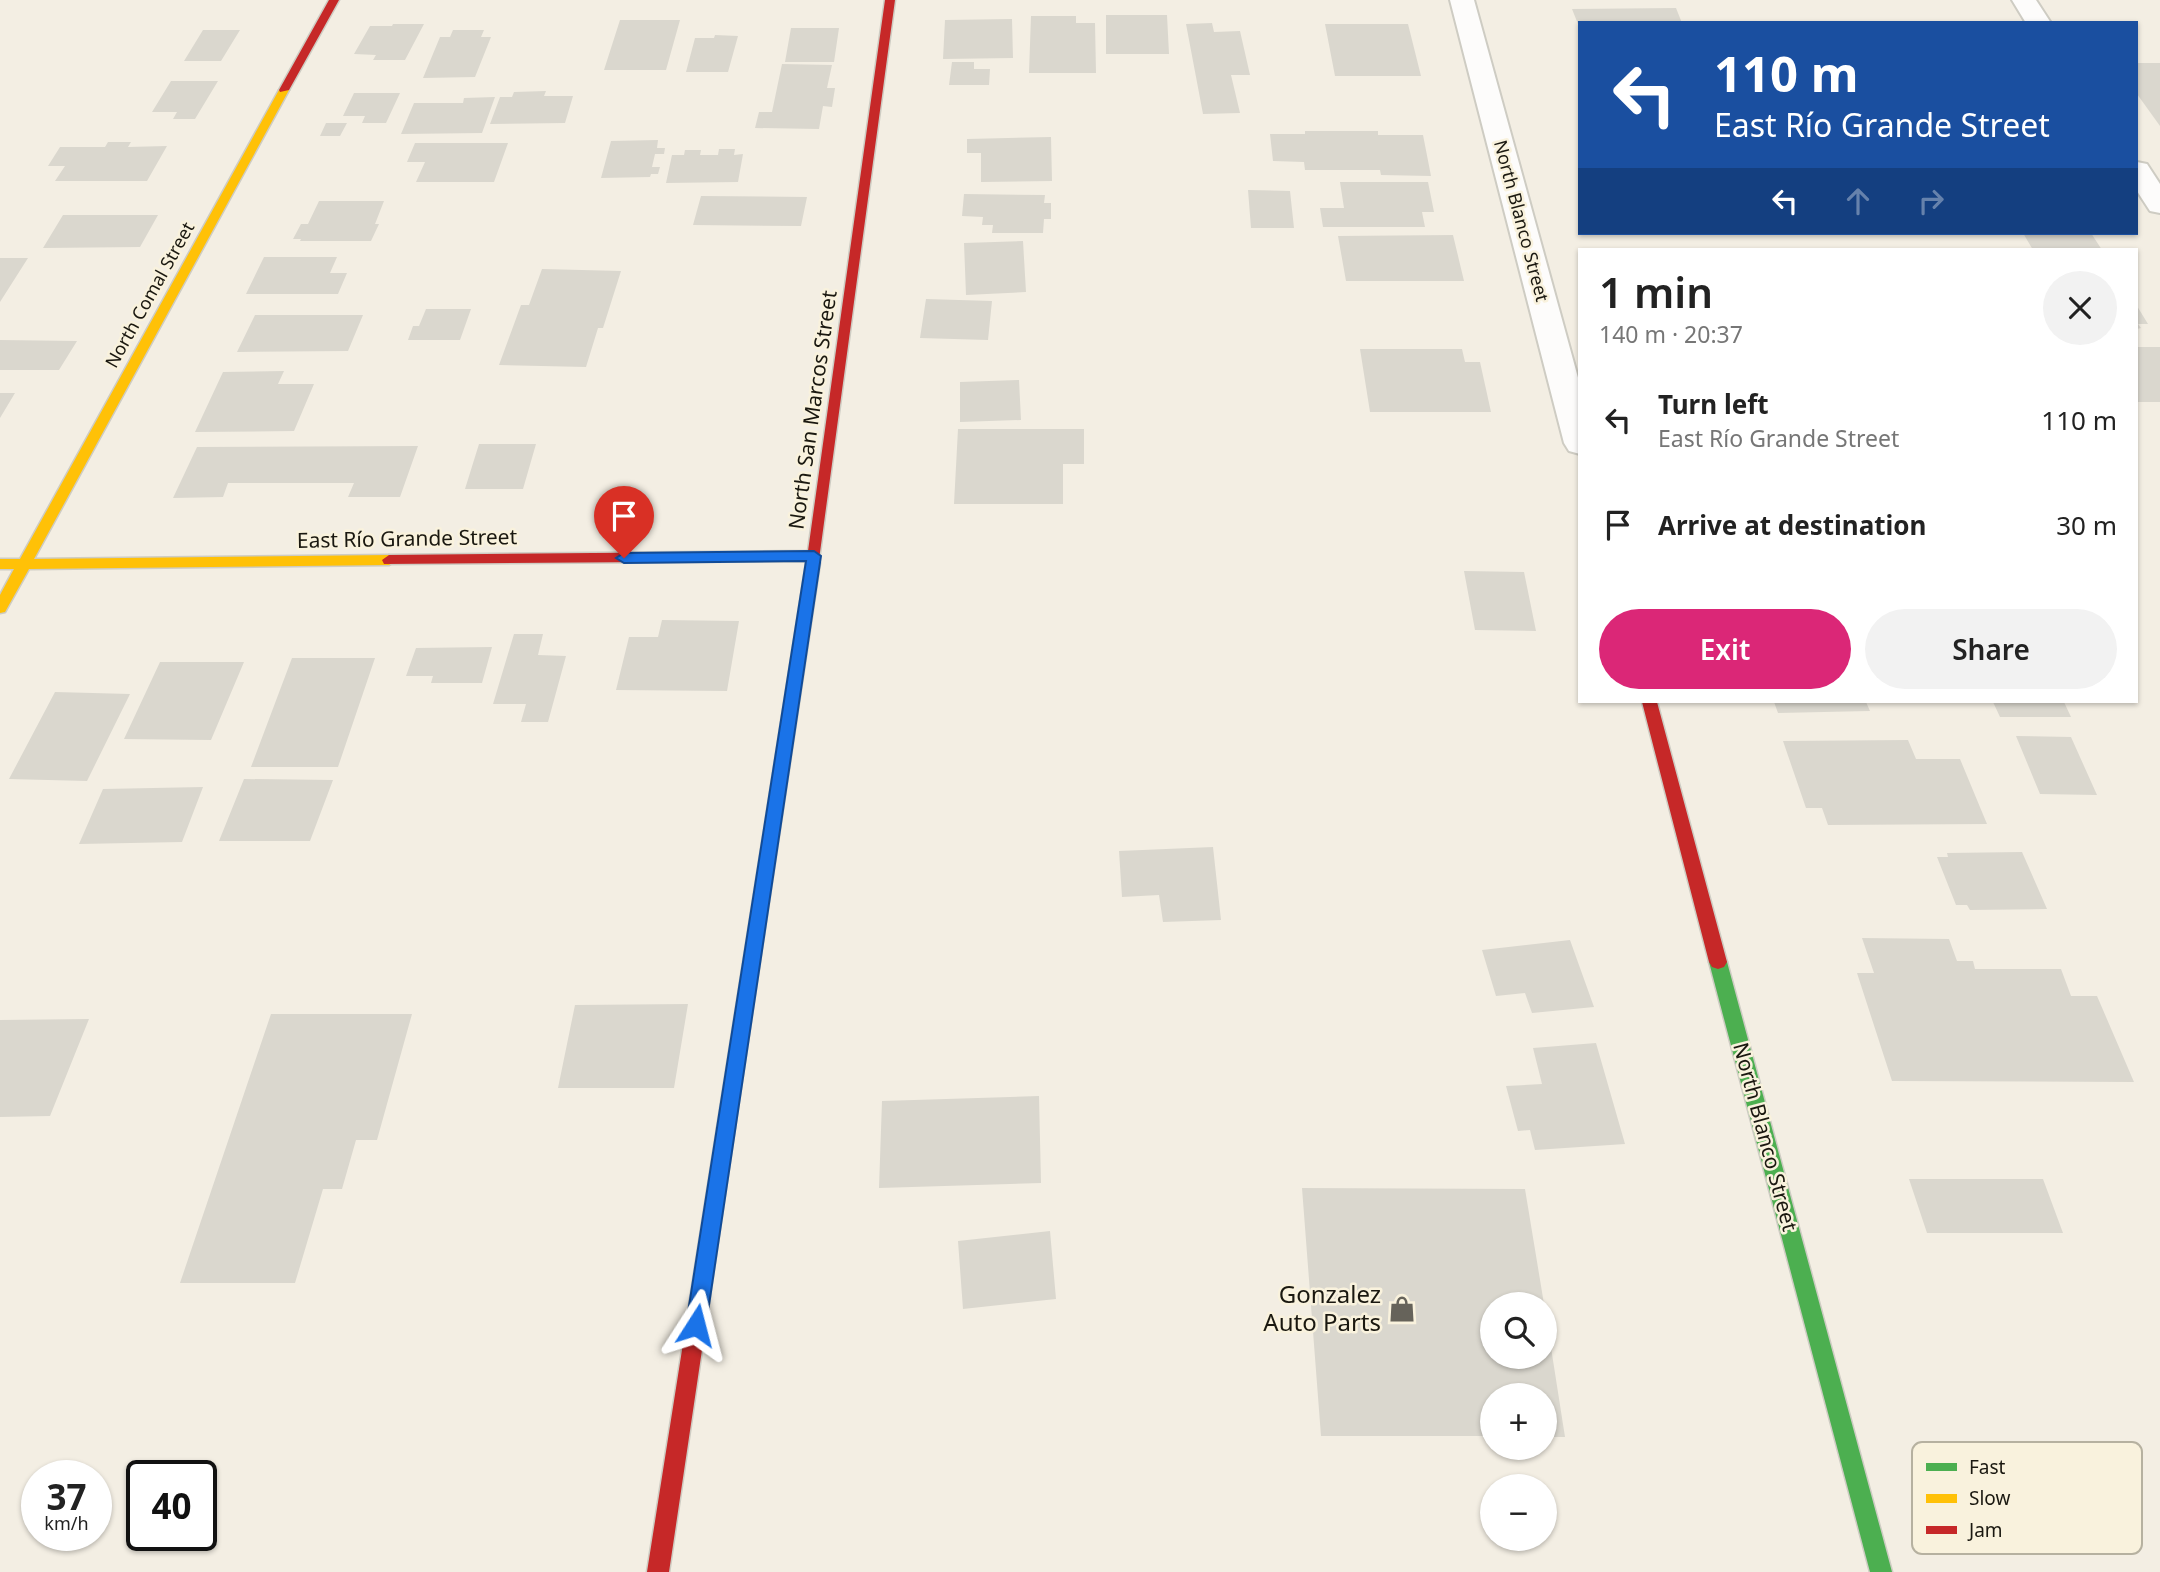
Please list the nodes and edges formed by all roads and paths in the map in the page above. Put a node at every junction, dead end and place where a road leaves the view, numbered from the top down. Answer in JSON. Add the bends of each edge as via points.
{"nodes":[{"id":1,"x":334,"y":0,"type":"edge"},
{"id":2,"x":890,"y":0,"type":"edge"},
{"id":3,"x":1462,"y":0,"type":"edge"},
{"id":4,"x":2024,"y":0,"type":"edge"},
{"id":5,"x":2038,"y":21,"type":"edge"},
{"id":6,"x":2138,"y":172,"type":"edge"},
{"id":7,"x":2160,"y":205,"type":"edge"},
{"id":8,"x":1578,"y":435,"type":"edge"},
{"id":9,"x":814,"y":556,"type":"junction"},
{"id":10,"x":0,"y":564,"type":"edge"},
{"id":11,"x":25,"y":564,"type":"junction"},
{"id":12,"x":0,"y":608,"type":"edge"},
{"id":13,"x":1649,"y":703,"type":"edge"},
{"id":14,"x":658,"y":1572,"type":"edge"},
{"id":15,"x":1881,"y":1572,"type":"edge"}],
"edges":[{"from":1,"to":11,"type":"street","name":"North Comal Street"},
{"from":2,"to":9,"type":"street","name":"North San Marcos Street"},
{"from":3,"to":8,"type":"street","name":"North Blanco Street"},
{"from":4,"to":5,"type":"street"},
{"from":6,"to":7,"type":"street"},
{"from":9,"to":11,"type":"street","name":"East Río Grande Street"},
{"from":9,"to":14,"type":"street","name":"North San Marcos Street"},
{"from":10,"to":11,"type":"street","name":"East Río Grande Street"},
{"from":11,"to":12,"type":"street","name":"North Comal Street"},
{"from":13,"to":15,"type":"street","name":"North Blanco Street"}]}
